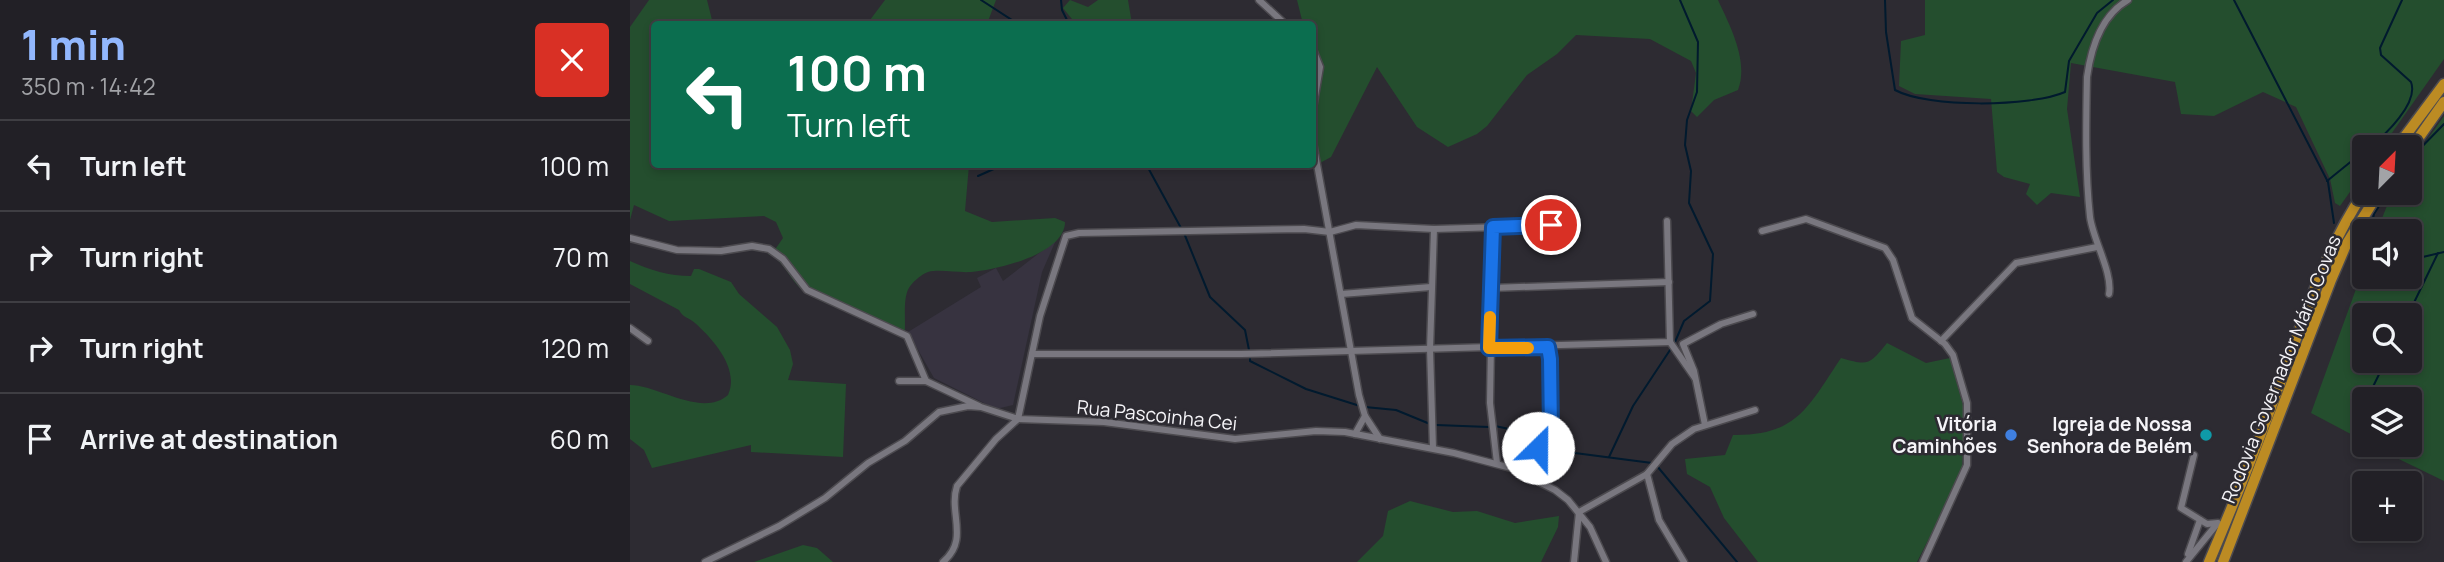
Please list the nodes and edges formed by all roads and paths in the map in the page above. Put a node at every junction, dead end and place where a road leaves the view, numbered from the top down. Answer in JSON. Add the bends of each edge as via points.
{"nodes":[{"id":1,"x":1259,"y":0,"type":"edge"},
{"id":2,"x":2128,"y":0,"type":"edge"},
{"id":3,"x":1282,"y":21,"type":"edge"},
{"id":4,"x":1316,"y":57,"type":"edge"},
{"id":5,"x":2444,"y":84,"type":"edge"},
{"id":6,"x":1316,"y":90,"type":"edge"},
{"id":7,"x":2444,"y":102,"type":"edge"},
{"id":8,"x":2406,"y":135,"type":"edge"},
{"id":9,"x":2421,"y":135,"type":"edge"},
{"id":10,"x":1316,"y":158,"type":"edge"},
{"id":11,"x":2356,"y":205,"type":"edge"},
{"id":12,"x":2371,"y":205,"type":"edge"},
{"id":13,"x":1667,"y":221,"type":"dead end"},
{"id":14,"x":1574,"y":225,"type":"dead end"},
{"id":15,"x":1493,"y":227,"type":"junction"},
{"id":16,"x":1434,"y":229,"type":"junction"},
{"id":17,"x":1762,"y":231,"type":"dead end"},
{"id":18,"x":1330,"y":232,"type":"junction"},
{"id":19,"x":630,"y":238,"type":"edge"},
{"id":20,"x":2097,"y":247,"type":"junction"},
{"id":21,"x":1669,"y":282,"type":"junction"},
{"id":22,"x":1432,"y":287,"type":"junction"},
{"id":23,"x":1491,"y":288,"type":"junction"},
{"id":24,"x":1341,"y":294,"type":"junction"},
{"id":25,"x":2109,"y":294,"type":"dead end"},
{"id":26,"x":1753,"y":314,"type":"dead end"},
{"id":27,"x":630,"y":328,"type":"edge"},
{"id":28,"x":648,"y":341,"type":"dead end"},
{"id":29,"x":1941,"y":341,"type":"junction"},
{"id":30,"x":1670,"y":342,"type":"junction"},
{"id":31,"x":1548,"y":347,"type":"junction"},
{"id":32,"x":1489,"y":348,"type":"junction"},
{"id":33,"x":1430,"y":349,"type":"junction"},
{"id":34,"x":1353,"y":351,"type":"junction"},
{"id":35,"x":1032,"y":354,"type":"junction"},
{"id":36,"x":899,"y":381,"type":"dead end"},
{"id":37,"x":926,"y":381,"type":"junction"},
{"id":38,"x":1697,"y":381,"type":"junction"},
{"id":39,"x":981,"y":407,"type":"junction"},
{"id":40,"x":1755,"y":410,"type":"dead end"},
{"id":41,"x":1365,"y":416,"type":"junction"},
{"id":42,"x":1018,"y":419,"type":"junction"},
{"id":43,"x":1704,"y":425,"type":"junction"},
{"id":44,"x":1355,"y":434,"type":"junction"},
{"id":45,"x":1380,"y":439,"type":"junction"},
{"id":46,"x":1433,"y":448,"type":"junction"},
{"id":47,"x":2194,"y":455,"type":"dead end"},
{"id":48,"x":1497,"y":463,"type":"junction"},
{"id":49,"x":1515,"y":470,"type":"junction"},
{"id":50,"x":1647,"y":474,"type":"junction"},
{"id":51,"x":2232,"y":507,"type":"junction"},
{"id":52,"x":1579,"y":512,"type":"junction"},
{"id":53,"x":2200,"y":520,"type":"junction"},
{"id":54,"x":2218,"y":523,"type":"junction"},
{"id":55,"x":2185,"y":561,"type":"edge"},
{"id":56,"x":705,"y":562,"type":"edge"},
{"id":57,"x":943,"y":562,"type":"edge"},
{"id":58,"x":1574,"y":562,"type":"edge"},
{"id":59,"x":1605,"y":562,"type":"edge"},
{"id":60,"x":1684,"y":562,"type":"edge"},
{"id":61,"x":1923,"y":562,"type":"edge"},
{"id":62,"x":2209,"y":562,"type":"edge"},
{"id":63,"x":2223,"y":562,"type":"edge"}],
"edges":[{"from":1,"to":3,"type":"street"},
{"from":2,"to":20,"type":"street","via":[[2107,19],[2093,48],[2087,77],[2087,172]]},
{"from":4,"to":6,"type":"street","via":[[1320,67]]},
{"from":5,"to":8,"type":"highway"},
{"from":7,"to":9,"type":"highway"},
{"from":10,"to":18,"type":"street"},
{"from":11,"to":51,"type":"highway","name":"Rodovia Governador Mário Covas","via":[[2320,275]]},
{"from":12,"to":63,"type":"highway","name":"Rodovia Governador Mário Covas","via":[[2331,280]]},
{"from":13,"to":21,"type":"street"},
{"from":14,"to":15,"type":"street"},
{"from":15,"to":16,"type":"street"},
{"from":15,"to":23,"type":"street"},
{"from":16,"to":18,"type":"street","via":[[1356,225]]},
{"from":16,"to":22,"type":"street"},
{"from":17,"to":29,"type":"street","via":[[1807,219],[1885,248],[1912,318]]},
{"from":18,"to":24,"type":"street"},
{"from":18,"to":35,"type":"street","via":[[1066,236]]},
{"from":19,"to":37,"type":"street","via":[[677,250],[752,246],[769,250],[783,259],[807,290],[907,336]]},
{"from":20,"to":25,"type":"street","via":[[2110,283]]},
{"from":20,"to":29,"type":"street","via":[[2016,263]]},
{"from":21,"to":23,"type":"street"},
{"from":21,"to":30,"type":"street"},
{"from":22,"to":24,"type":"street"},
{"from":22,"to":33,"type":"street"},
{"from":23,"to":32,"type":"street"},
{"from":24,"to":34,"type":"street"},
{"from":26,"to":38,"type":"street","via":[[1683,344]]},
{"from":27,"to":28,"type":"street"},
{"from":29,"to":61,"type":"street","via":[[1953,355],[1967,402],[1967,465]]},
{"from":30,"to":31,"type":"street"},
{"from":30,"to":38,"type":"street"},
{"from":31,"to":32,"type":"street"},
{"from":31,"to":49,"type":"street","via":[[1552,369],[1550,437],[1524,455]]},
{"from":32,"to":33,"type":"street"},
{"from":32,"to":48,"type":"street"},
{"from":33,"to":34,"type":"street"},
{"from":33,"to":46,"type":"street"},
{"from":34,"to":35,"type":"street"},
{"from":34,"to":41,"type":"street"},
{"from":35,"to":42,"type":"street"},
{"from":36,"to":37,"type":"street"},
{"from":37,"to":39,"type":"street"},
{"from":38,"to":43,"type":"street"},
{"from":39,"to":42,"type":"street","name":"Rua Pascoinha Cei"},
{"from":39,"to":56,"type":"street","name":"Rua Pascoinha Cei","via":[[939,412],[825,498]]},
{"from":40,"to":43,"type":"street"},
{"from":41,"to":44,"type":"street"},
{"from":41,"to":45,"type":"street"},
{"from":42,"to":44,"type":"street","name":"Rua Pascoinha Cei","via":[[1089,421],[1251,440],[1316,431]]},
{"from":42,"to":57,"type":"street","via":[[957,486],[957,540]]},
{"from":43,"to":50,"type":"street","via":[[1672,444]]},
{"from":44,"to":45,"type":"street","name":"Rua Pascoinha Cei"},
{"from":45,"to":46,"type":"street","name":"Rua Pascoinha Cei"},
{"from":46,"to":48,"type":"street","name":"Rua Pascoinha Cei"},
{"from":47,"to":53,"type":"street","via":[[2181,506]]},
{"from":48,"to":49,"type":"street","name":"Rua Pascoinha Cei"},
{"from":49,"to":52,"type":"street","name":"Rua Pascoinha Cei","via":[[1542,481]]},
{"from":50,"to":52,"type":"street"},
{"from":50,"to":60,"type":"street","via":[[1659,520]]},
{"from":51,"to":54,"type":"street"},
{"from":51,"to":62,"type":"highway","name":"Rodovia Governador Mário Covas"},
{"from":52,"to":58,"type":"street"},
{"from":52,"to":59,"type":"street","name":"Rua Pascoinha Cei"},
{"from":53,"to":54,"type":"street"},
{"from":53,"to":55,"type":"street"},
{"from":54,"to":55,"type":"street"}]}
